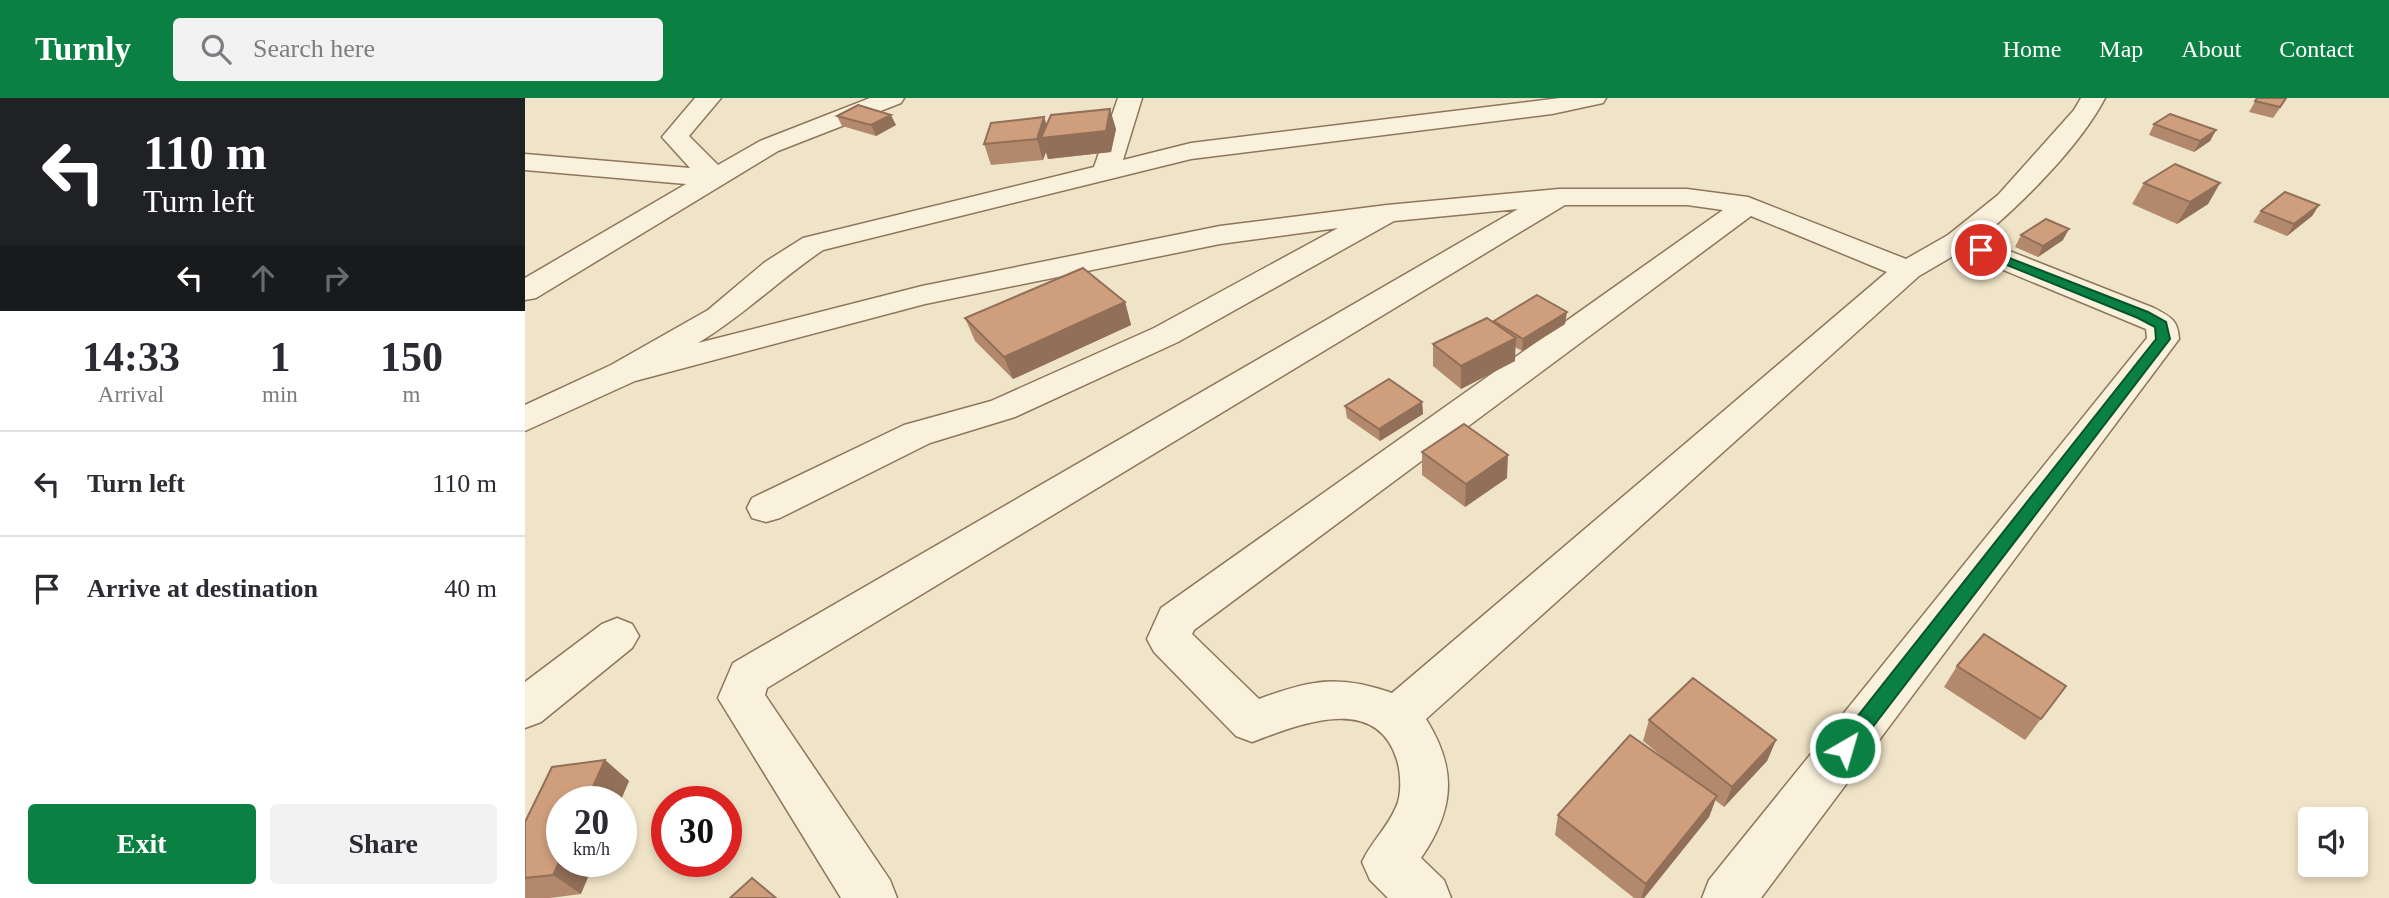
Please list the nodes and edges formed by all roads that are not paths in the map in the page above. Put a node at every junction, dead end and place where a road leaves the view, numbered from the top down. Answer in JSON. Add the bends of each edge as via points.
{"nodes":[{"id":1,"x":709,"y":98,"type":"edge"},
{"id":2,"x":892,"y":98,"type":"edge"},
{"id":3,"x":1130,"y":98,"type":"edge"},
{"id":4,"x":1594,"y":98,"type":"edge"},
{"id":5,"x":2093,"y":98,"type":"edge"},
{"id":6,"x":525,"y":162,"type":"edge"},
{"id":7,"x":1106,"y":172,"type":"junction"},
{"id":8,"x":715,"y":178,"type":"junction"},
{"id":9,"x":1559,"y":197,"type":"junction"},
{"id":10,"x":1748,"y":205,"type":"junction"},
{"id":11,"x":1387,"y":213,"type":"junction"},
{"id":12,"x":1958,"y":241,"type":"junction"},
{"id":13,"x":1908,"y":270,"type":"junction"},
{"id":14,"x":525,"y":291,"type":"edge"},
{"id":15,"x":623,"y":373,"type":"junction"},
{"id":16,"x":525,"y":419,"type":"edge"},
{"id":17,"x":766,"y":508,"type":"dead end"},
{"id":18,"x":617,"y":636,"type":"dead end"},
{"id":19,"x":525,"y":708,"type":"edge"},
{"id":20,"x":1396,"y":717,"type":"junction"},
{"id":21,"x":871,"y":898,"type":"edge"},
{"id":22,"x":1425,"y":898,"type":"edge"},
{"id":23,"x":1728,"y":898,"type":"edge"}],
"edges":[{"from":1,"to":8,"type":"street","via":[[675,137]]},
{"from":2,"to":8,"type":"street","via":[[769,146]]},
{"from":3,"to":7,"type":"street"},
{"from":4,"to":7,"type":"street","via":[[1191,151]]},
{"from":5,"to":12,"type":"street","via":[[2008,201]]},
{"from":6,"to":8,"type":"street"},
{"from":7,"to":15,"type":"street","via":[[813,244],[776,268],[719,317]]},
{"from":8,"to":14,"type":"street"},
{"from":9,"to":10,"type":"street","via":[[1687,197]]},
{"from":9,"to":11,"type":"street"},
{"from":9,"to":21,"type":"street","via":[[749,676],[741,698]]},
{"from":10,"to":13,"type":"street"},
{"from":10,"to":20,"type":"street","via":[[1192,606],[1177,620],[1169,639],[1252,722],[1299,704],[1335,699],[1364,702]]},
{"from":11,"to":15,"type":"street","via":[[1220,235],[922,295]]},
{"from":11,"to":17,"type":"street","via":[[1166,335],[1003,409],[917,433]]},
{"from":12,"to":13,"type":"street"},
{"from":12,"to":23,"type":"street","via":[[2143,315],[2162,325],[2163,339]]},
{"from":13,"to":20,"type":"street"},
{"from":15,"to":16,"type":"street"},
{"from":18,"to":19,"type":"street"},
{"from":20,"to":22,"type":"street","via":[[1413,738],[1424,764],[1422,809],[1388,862]]}]}
